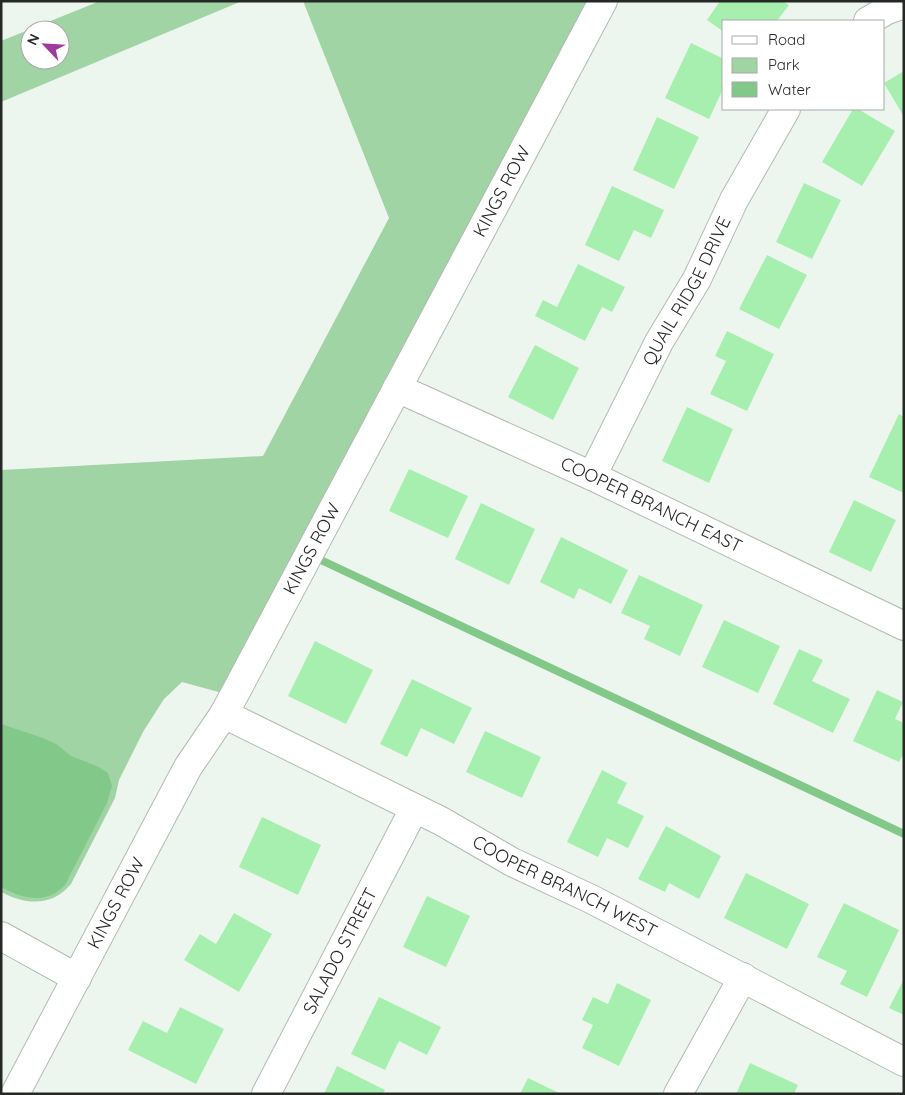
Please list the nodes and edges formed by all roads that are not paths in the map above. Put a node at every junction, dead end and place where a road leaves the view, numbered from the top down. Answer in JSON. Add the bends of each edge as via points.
{"nodes":[{"id":1,"x":603,"y":1,"type":"edge"},
{"id":2,"x":904,"y":4,"type":"edge"},
{"id":3,"x":870,"y":20,"type":"edge"},
{"id":4,"x":785,"y":110,"type":"edge"},
{"id":5,"x":397,"y":388,"type":"junction"},
{"id":6,"x":592,"y":476,"type":"junction"},
{"id":7,"x":904,"y":626,"type":"edge"},
{"id":8,"x":224,"y":714,"type":"junction"},
{"id":9,"x":414,"y":809,"type":"junction"},
{"id":10,"x":1,"y":936,"type":"edge"},
{"id":11,"x":742,"y":977,"type":"junction"},
{"id":12,"x":77,"y":978,"type":"junction"},
{"id":13,"x":904,"y":1062,"type":"edge"},
{"id":14,"x":15,"y":1094,"type":"edge"},
{"id":15,"x":266,"y":1094,"type":"edge"},
{"id":16,"x":678,"y":1094,"type":"edge"}],
"edges":[{"from":1,"to":5,"type":"street","name":"KINGS ROW"},
{"from":2,"to":3,"type":"street"},
{"from":4,"to":6,"type":"street","name":"QUAIL RIDGE DRIVE","via":[[734,200],[697,279],[659,342]]},
{"from":5,"to":6,"type":"street","name":"COOPER BRANCH EAST"},
{"from":5,"to":8,"type":"street","name":"KINGS ROW"},
{"from":6,"to":7,"type":"street","name":"COOPER BRANCH EAST"},
{"from":8,"to":9,"type":"street","name":"COOPER BRANCH WEST"},
{"from":8,"to":12,"type":"street","name":"KINGS ROW","via":[[188,767]]},
{"from":9,"to":11,"type":"street","name":"COOPER BRANCH WEST"},
{"from":9,"to":15,"type":"street","name":"SALADO STREET"},
{"from":10,"to":12,"type":"street"},
{"from":11,"to":13,"type":"street","name":"COOPER BRANCH WEST"},
{"from":11,"to":16,"type":"street"},
{"from":12,"to":14,"type":"street","name":"KINGS ROW"}]}
